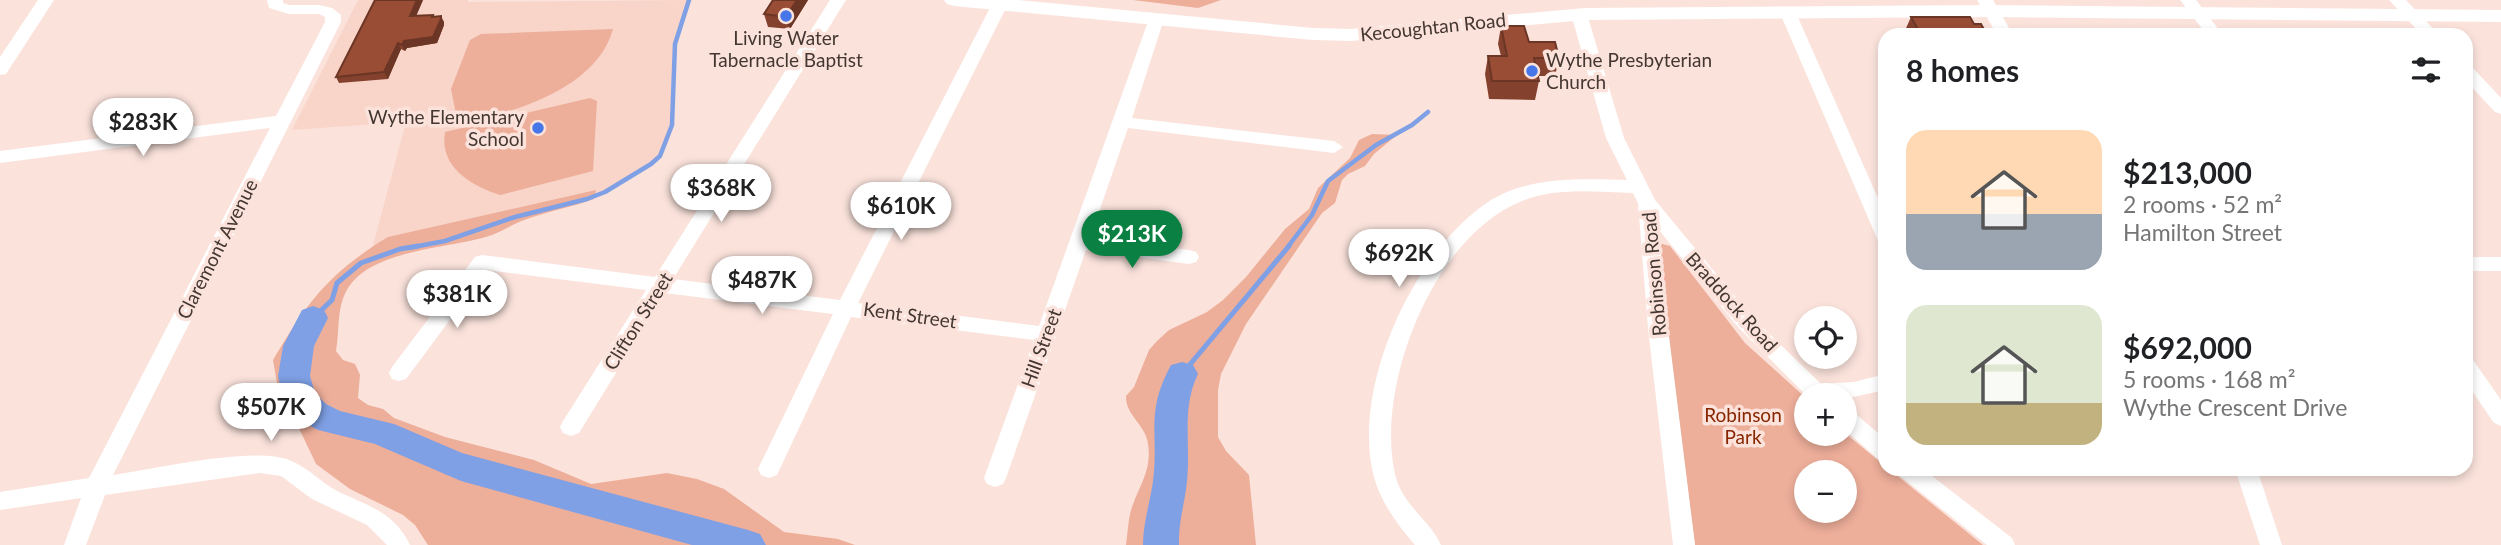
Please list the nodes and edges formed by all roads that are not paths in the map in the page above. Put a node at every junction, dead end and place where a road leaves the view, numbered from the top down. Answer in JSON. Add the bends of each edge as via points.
{"nodes":[{"id":1,"x":46,"y":0,"type":"edge"},
{"id":2,"x":275,"y":0,"type":"edge"},
{"id":3,"x":838,"y":0,"type":"edge"},
{"id":4,"x":954,"y":0,"type":"edge"},
{"id":5,"x":1001,"y":2,"type":"edge"},
{"id":6,"x":1988,"y":6,"type":"edge"},
{"id":7,"x":2193,"y":7,"type":"edge"},
{"id":8,"x":2404,"y":7,"type":"edge"},
{"id":9,"x":1788,"y":13,"type":"junction"},
{"id":10,"x":1579,"y":14,"type":"junction"},
{"id":11,"x":2501,"y":16,"type":"edge"},
{"id":12,"x":1156,"y":19,"type":"junction"},
{"id":13,"x":2001,"y":28,"type":"edge"},
{"id":14,"x":2210,"y":28,"type":"edge"},
{"id":15,"x":2424,"y":28,"type":"edge"},
{"id":16,"x":0,"y":71,"type":"edge"},
{"id":17,"x":2473,"y":78,"type":"edge"},
{"id":18,"x":2501,"y":108,"type":"edge"},
{"id":19,"x":282,"y":121,"type":"junction"},
{"id":20,"x":1122,"y":121,"type":"junction"},
{"id":21,"x":1334,"y":147,"type":"dead end"},
{"id":22,"x":0,"y":157,"type":"edge"},
{"id":23,"x":1643,"y":195,"type":"junction"},
{"id":24,"x":1878,"y":220,"type":"edge"},
{"id":25,"x":1080,"y":243,"type":"junction"},
{"id":26,"x":1189,"y":257,"type":"dead end"},
{"id":27,"x":2473,"y":264,"type":"edge"},
{"id":28,"x":2501,"y":264,"type":"edge"},
{"id":29,"x":661,"y":283,"type":"junction"},
{"id":30,"x":846,"y":307,"type":"junction"},
{"id":31,"x":1046,"y":334,"type":"junction"},
{"id":32,"x":399,"y":373,"type":"dead end"},
{"id":33,"x":2473,"y":376,"type":"edge"},
{"id":34,"x":1809,"y":383,"type":"edge"},
{"id":35,"x":1878,"y":384,"type":"edge"},
{"id":36,"x":1857,"y":389,"type":"edge"},
{"id":37,"x":2501,"y":417,"type":"edge"},
{"id":38,"x":1857,"y":427,"type":"edge"},
{"id":39,"x":571,"y":428,"type":"dead end"},
{"id":40,"x":1878,"y":446,"type":"edge"},
{"id":41,"x":769,"y":469,"type":"dead end"},
{"id":42,"x":1916,"y":476,"type":"edge"},
{"id":43,"x":2248,"y":476,"type":"edge"},
{"id":44,"x":995,"y":478,"type":"dead end"},
{"id":45,"x":97,"y":485,"type":"junction"},
{"id":46,"x":0,"y":501,"type":"edge"},
{"id":47,"x":75,"y":545,"type":"edge"},
{"id":48,"x":399,"y":545,"type":"edge"},
{"id":49,"x":1430,"y":545,"type":"edge"},
{"id":50,"x":1684,"y":545,"type":"edge"},
{"id":51,"x":2004,"y":545,"type":"edge"},
{"id":52,"x":2271,"y":545,"type":"edge"}],
"edges":[{"from":1,"to":16,"type":"street"},
{"from":2,"to":19,"type":"street","name":"Claremont Avenue","via":[[284,10],[325,10],[334,18]]},
{"from":3,"to":29,"type":"street","name":"Clifton Street"},
{"from":4,"to":5,"type":"main road","name":"Kecoughtan Road"},
{"from":5,"to":12,"type":"main road","name":"Kecoughtan Road"},
{"from":5,"to":30,"type":"street"},
{"from":6,"to":7,"type":"main road","name":"Kecoughtan Road"},
{"from":6,"to":9,"type":"main road","name":"Kecoughtan Road"},
{"from":6,"to":13,"type":"street"},
{"from":7,"to":8,"type":"main road","name":"Kecoughtan Road"},
{"from":7,"to":14,"type":"street"},
{"from":8,"to":11,"type":"main road","name":"Kecoughtan Road"},
{"from":8,"to":15,"type":"street"},
{"from":9,"to":10,"type":"main road","name":"Kecoughtan Road"},
{"from":9,"to":24,"type":"street"},
{"from":10,"to":12,"type":"main road","name":"Kecoughtan Road","via":[[1352,34]]},
{"from":10,"to":23,"type":"street","name":"Robinson Road","via":[[1615,138]]},
{"from":12,"to":20,"type":"street","name":"Hill Street"},
{"from":17,"to":18,"type":"street"},
{"from":19,"to":22,"type":"street"},
{"from":19,"to":45,"type":"street","name":"Claremont Avenue"},
{"from":20,"to":21,"type":"street"},
{"from":20,"to":25,"type":"street","name":"Hill Street"},
{"from":23,"to":34,"type":"street","name":"Braddock Road","via":[[1745,322]]},
{"from":23,"to":49,"type":"street","via":[[1575,185],[1532,189],[1497,204],[1448,252],[1418,298],[1402,326],[1393,358],[1380,436],[1384,475],[1401,515]]},
{"from":23,"to":50,"type":"street","name":"Robinson Road"},
{"from":25,"to":26,"type":"street"},
{"from":25,"to":31,"type":"street","name":"Hill Street"},
{"from":27,"to":28,"type":"street"},
{"from":29,"to":30,"type":"street","name":"Kent Street"},
{"from":29,"to":32,"type":"street","name":"Kent Street","via":[[482,262]]},
{"from":29,"to":39,"type":"street","name":"Clifton Street"},
{"from":30,"to":31,"type":"street","name":"Kent Street"},
{"from":30,"to":41,"type":"street"},
{"from":31,"to":44,"type":"street","name":"Hill Street"},
{"from":33,"to":37,"type":"street"},
{"from":35,"to":36,"type":"street"},
{"from":38,"to":40,"type":"street"},
{"from":42,"to":51,"type":"street"},
{"from":43,"to":52,"type":"street"},
{"from":45,"to":46,"type":"street"},
{"from":45,"to":47,"type":"street","name":"Claremont Avenue"},
{"from":45,"to":48,"type":"street","via":[[236,466],[285,467],[321,493],[379,522]]}]}
